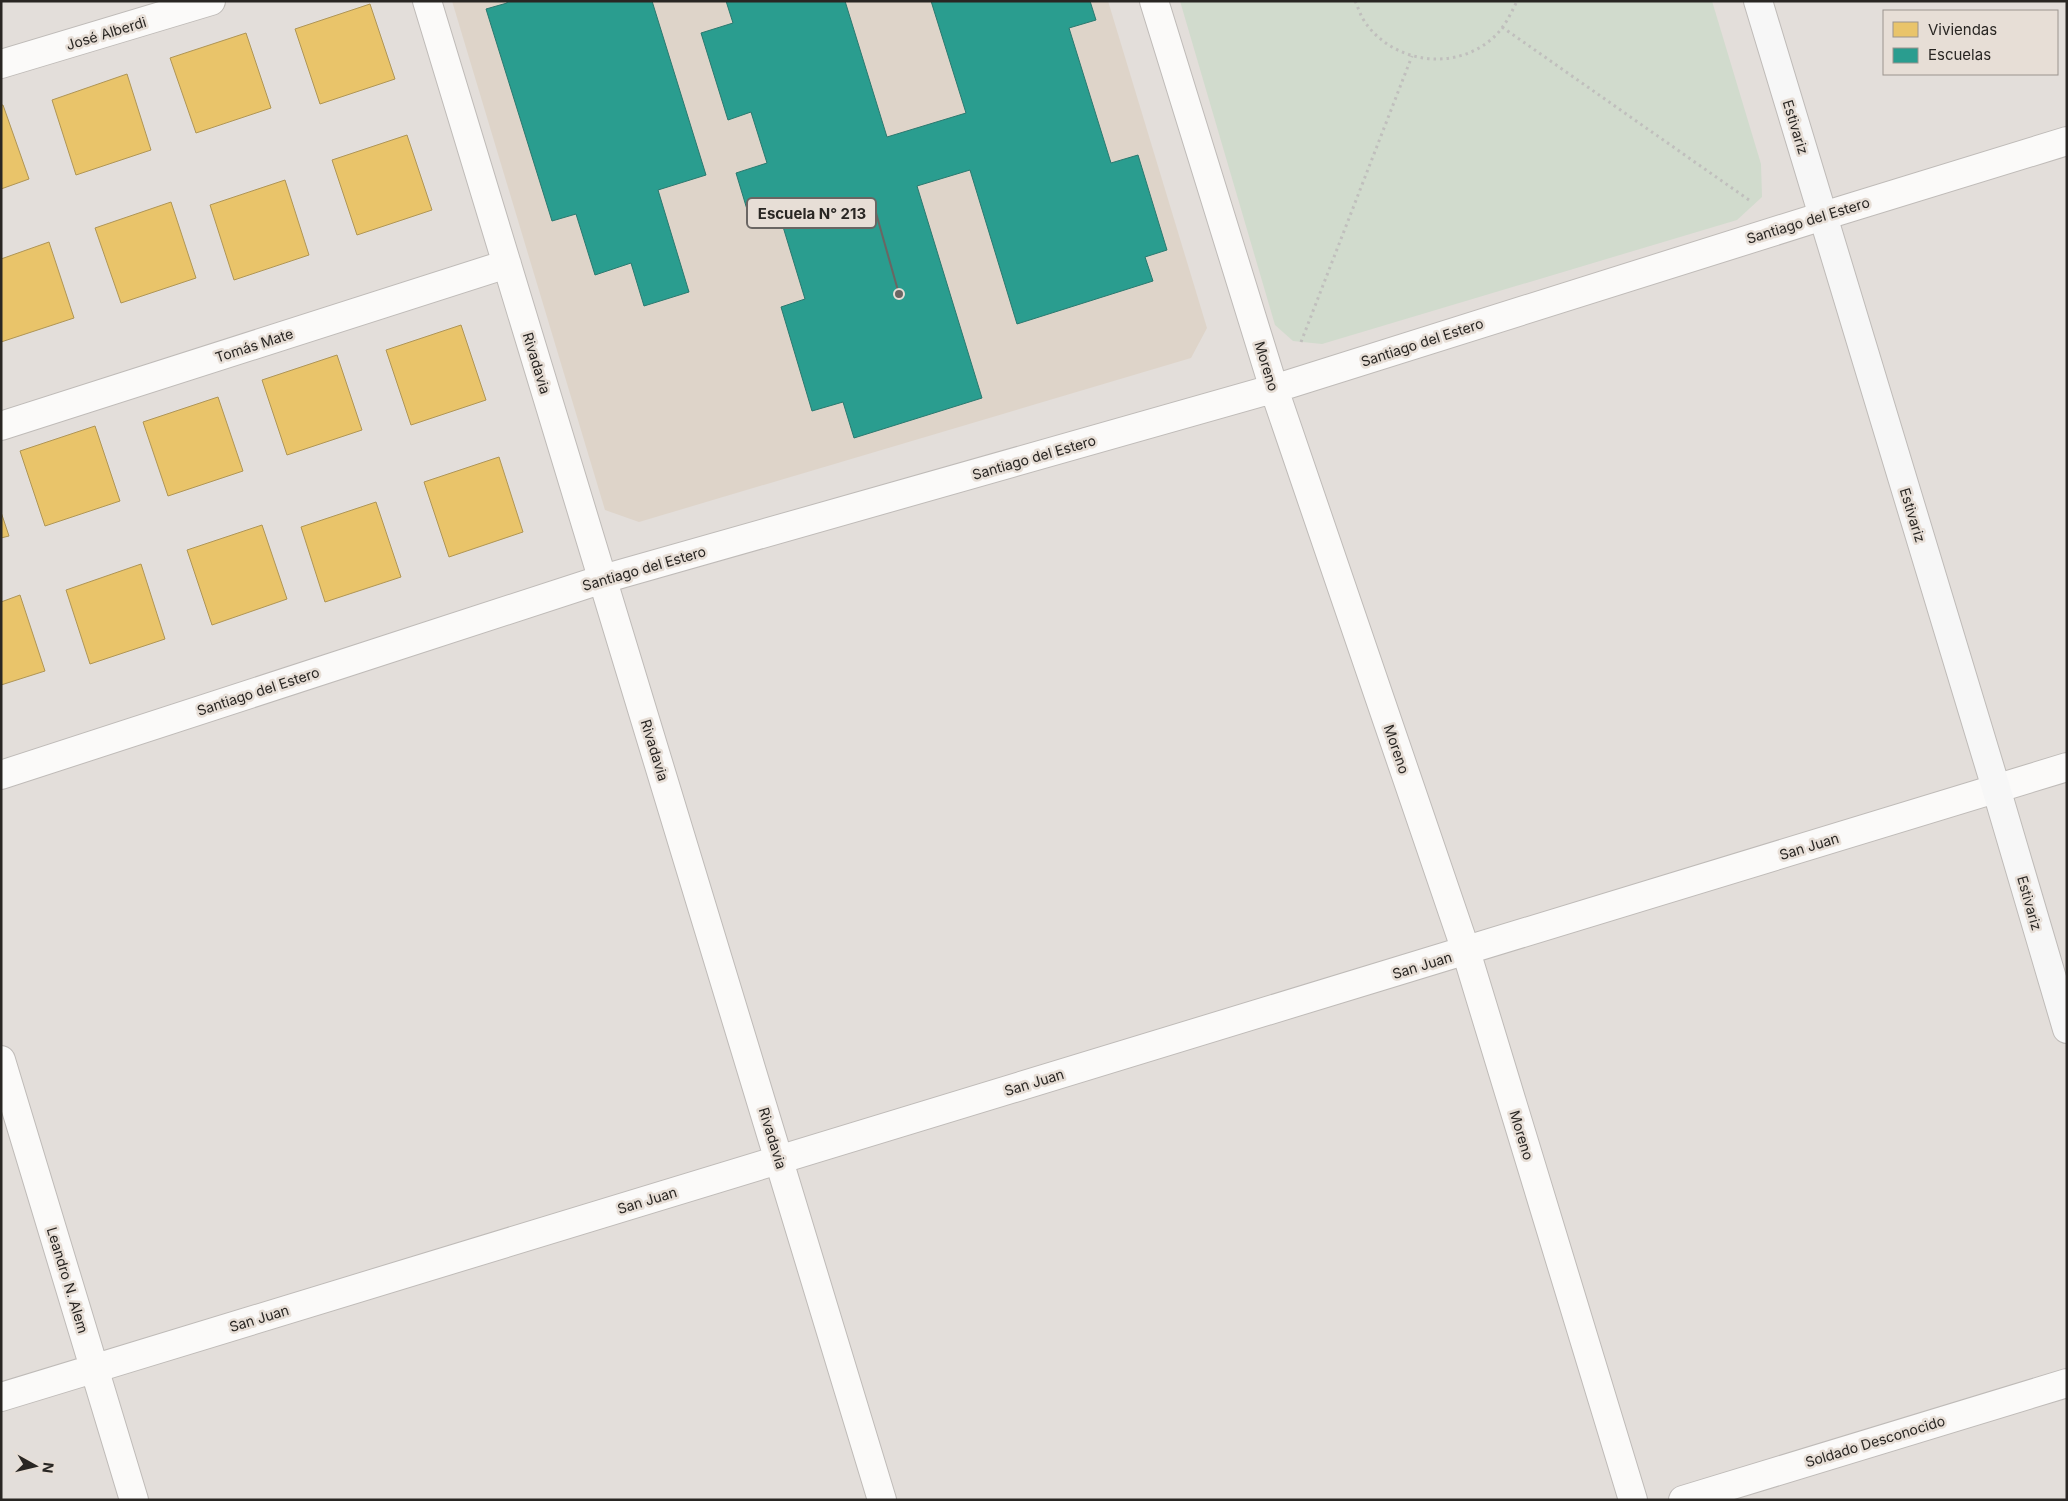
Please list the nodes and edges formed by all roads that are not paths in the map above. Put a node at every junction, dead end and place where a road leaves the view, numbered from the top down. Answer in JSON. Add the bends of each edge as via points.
{"nodes":[{"id":1,"x":211,"y":1,"type":"edge"},
{"id":2,"x":427,"y":1,"type":"edge"},
{"id":3,"x":1154,"y":1,"type":"edge"},
{"id":4,"x":1758,"y":1,"type":"edge"},
{"id":5,"x":1,"y":64,"type":"edge"},
{"id":6,"x":2067,"y":141,"type":"edge"},
{"id":7,"x":1823,"y":216,"type":"junction"},
{"id":8,"x":507,"y":264,"type":"junction"},
{"id":9,"x":1279,"y":387,"type":"junction"},
{"id":10,"x":1,"y":426,"type":"edge"},
{"id":11,"x":603,"y":579,"type":"junction"},
{"id":12,"x":2067,"y":767,"type":"edge"},
{"id":13,"x":1,"y":775,"type":"edge"},
{"id":14,"x":1996,"y":788,"type":"junction"},
{"id":15,"x":1466,"y":951,"type":"junction"},
{"id":16,"x":2067,"y":1029,"type":"edge"},
{"id":17,"x":1,"y":1060,"type":"edge"},
{"id":18,"x":779,"y":1160,"type":"junction"},
{"id":19,"x":94,"y":1368,"type":"junction"},
{"id":20,"x":2067,"y":1383,"type":"edge"},
{"id":21,"x":1,"y":1396,"type":"edge"},
{"id":22,"x":134,"y":1500,"type":"edge"},
{"id":23,"x":882,"y":1500,"type":"edge"},
{"id":24,"x":1632,"y":1500,"type":"edge"},
{"id":25,"x":1683,"y":1500,"type":"edge"}],
"edges":[{"from":1,"to":5,"type":"street","name":"José Alberdi"},
{"from":2,"to":8,"type":"street","name":"Rivadavia"},
{"from":3,"to":9,"type":"street","name":"Moreno"},
{"from":4,"to":7,"type":"street","name":"Estivariz"},
{"from":6,"to":7,"type":"street","name":"Santiago del Estero"},
{"from":7,"to":9,"type":"street","name":"Santiago del Estero"},
{"from":7,"to":14,"type":"street","name":"Estivariz"},
{"from":8,"to":10,"type":"street","name":"Tomás Mate"},
{"from":8,"to":11,"type":"street","name":"Rivadavia"},
{"from":9,"to":11,"type":"street","name":"Santiago del Estero"},
{"from":9,"to":15,"type":"street","name":"Moreno"},
{"from":11,"to":13,"type":"street","name":"Santiago del Estero"},
{"from":11,"to":18,"type":"street","name":"Rivadavia"},
{"from":12,"to":14,"type":"street","name":"San Juan"},
{"from":14,"to":15,"type":"street","name":"San Juan"},
{"from":14,"to":16,"type":"street","name":"Estivariz"},
{"from":15,"to":18,"type":"street","name":"San Juan"},
{"from":15,"to":24,"type":"street","name":"Moreno"},
{"from":17,"to":19,"type":"street","name":"Leandro N. Alem"},
{"from":18,"to":19,"type":"street","name":"San Juan"},
{"from":18,"to":23,"type":"street","name":"Rivadavia"},
{"from":19,"to":21,"type":"street","name":"San Juan"},
{"from":19,"to":22,"type":"street","name":"Leandro N. Alem"},
{"from":20,"to":25,"type":"street","name":"Soldado Desconocido"}]}
